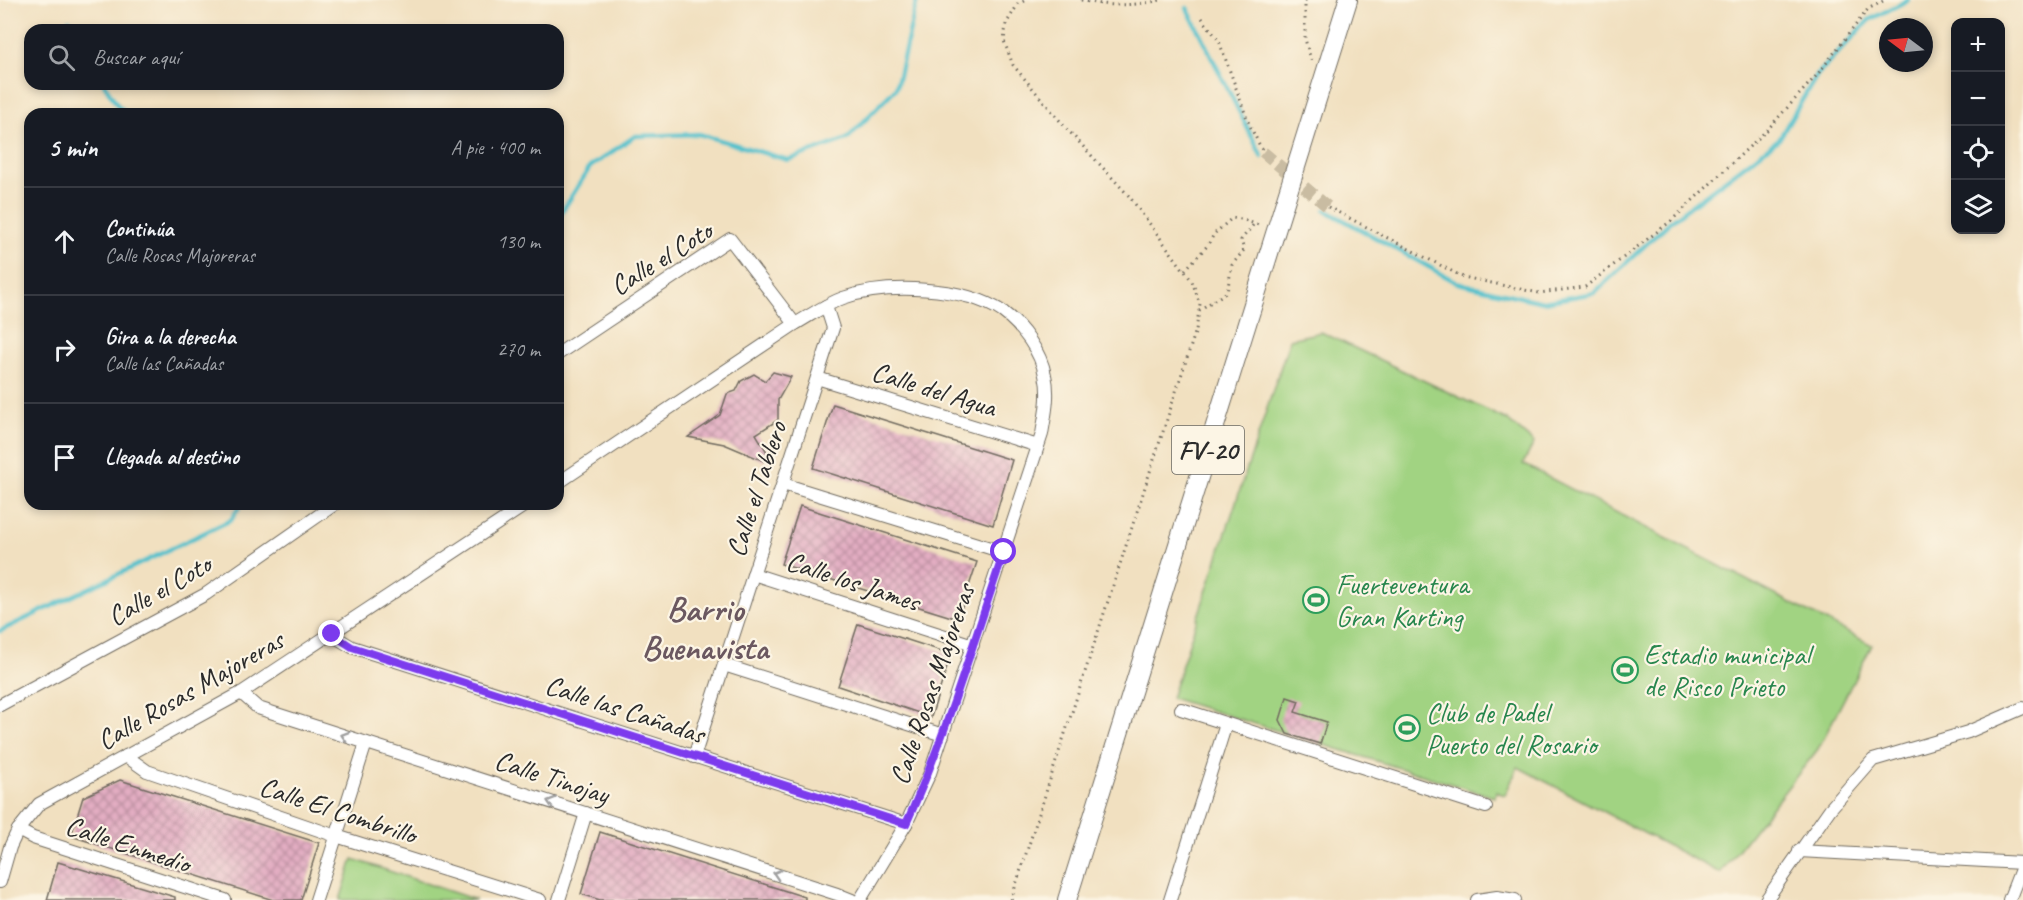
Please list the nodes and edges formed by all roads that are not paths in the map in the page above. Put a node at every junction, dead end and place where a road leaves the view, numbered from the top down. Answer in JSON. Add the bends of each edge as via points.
{"nodes":[{"id":1,"x":1348,"y":0,"type":"edge"},
{"id":2,"x":826,"y":306,"type":"junction"},
{"id":3,"x":795,"y":324,"type":"junction"},
{"id":4,"x":564,"y":350,"type":"edge"},
{"id":5,"x":817,"y":378,"type":"junction"},
{"id":6,"x":1038,"y":446,"type":"junction"},
{"id":7,"x":564,"y":479,"type":"edge"},
{"id":8,"x":783,"y":484,"type":"junction"},
{"id":9,"x":326,"y":510,"type":"edge"},
{"id":10,"x":518,"y":510,"type":"edge"},
{"id":11,"x":1004,"y":552,"type":"junction"},
{"id":12,"x":753,"y":574,"type":"junction"},
{"id":13,"x":332,"y":634,"type":"junction"},
{"id":14,"x":973,"y":645,"type":"junction"},
{"id":15,"x":724,"y":665,"type":"junction"},
{"id":16,"x":241,"y":693,"type":"junction"},
{"id":17,"x":0,"y":705,"type":"edge"},
{"id":18,"x":2023,"y":708,"type":"edge"},
{"id":19,"x":1181,"y":709,"type":"dead end"},
{"id":20,"x":1226,"y":723,"type":"junction"},
{"id":21,"x":943,"y":735,"type":"junction"},
{"id":22,"x":366,"y":743,"type":"junction"},
{"id":23,"x":126,"y":756,"type":"junction"},
{"id":24,"x":694,"y":757,"type":"junction"},
{"id":25,"x":1486,"y":807,"type":"dead end"},
{"id":26,"x":586,"y":813,"type":"junction"},
{"id":27,"x":906,"y":824,"type":"junction"},
{"id":28,"x":18,"y":830,"type":"junction"},
{"id":29,"x":336,"y":836,"type":"junction"},
{"id":30,"x":1799,"y":851,"type":"junction"},
{"id":31,"x":2023,"y":863,"type":"edge"},
{"id":32,"x":0,"y":882,"type":"edge"},
{"id":33,"x":225,"y":900,"type":"edge"},
{"id":34,"x":316,"y":900,"type":"edge"},
{"id":35,"x":540,"y":900,"type":"edge"},
{"id":36,"x":559,"y":900,"type":"edge"},
{"id":37,"x":852,"y":900,"type":"edge"},
{"id":38,"x":860,"y":900,"type":"edge"},
{"id":39,"x":1067,"y":900,"type":"edge"},
{"id":40,"x":1170,"y":900,"type":"edge"},
{"id":41,"x":1477,"y":900,"type":"edge"},
{"id":42,"x":1515,"y":900,"type":"edge"},
{"id":43,"x":1766,"y":900,"type":"edge"},
{"id":44,"x":2009,"y":900,"type":"edge"}],
"edges":[{"from":1,"to":39,"type":"main road","number":"FV-20"},
{"from":2,"to":3,"type":"street","name":"Calle Rosas Majoreras"},
{"from":2,"to":5,"type":"street","name":"Calle el Tablero","via":[[834,328]]},
{"from":2,"to":6,"type":"street","name":"Calle Rosas Majoreras","via":[[844,297],[914,288],[973,299],[1002,312],[1022,329],[1046,375],[1047,403]]},
{"from":3,"to":4,"type":"street","name":"Calle el Coto","via":[[730,239]]},
{"from":3,"to":7,"type":"street","name":"Calle Rosas Majoreras"},
{"from":5,"to":6,"type":"street","name":"Calle del Agua"},
{"from":5,"to":8,"type":"street","name":"Calle el Tablero"},
{"from":6,"to":11,"type":"street","name":"Calle Rosas Majoreras"},
{"from":8,"to":11,"type":"street"},
{"from":8,"to":12,"type":"street","name":"Calle el Tablero"},
{"from":9,"to":17,"type":"street","name":"Calle el Coto","via":[[206,594]]},
{"from":10,"to":13,"type":"street","name":"Calle Rosas Majoreras"},
{"from":11,"to":14,"type":"street","name":"Calle Rosas Majoreras"},
{"from":12,"to":14,"type":"street","name":"Calle los James"},
{"from":12,"to":15,"type":"street","name":"Calle el Tablero"},
{"from":13,"to":16,"type":"street","name":"Calle Rosas Majoreras"},
{"from":13,"to":24,"type":"street","name":"Calle las Cañadas","via":[[352,647]]},
{"from":14,"to":21,"type":"street","name":"Calle Rosas Majoreras"},
{"from":15,"to":21,"type":"street"},
{"from":15,"to":24,"type":"street","name":"Calle el Tablero"},
{"from":22,"to":16,"type":"street","name":"Calle Tinojay","one_way":true,"via":[[258,708]]},
{"from":16,"to":23,"type":"street","name":"Calle Rosas Majoreras"},
{"from":18,"to":30,"type":"street","via":[[1968,732],[1873,760]]},
{"from":19,"to":20,"type":"street"},
{"from":20,"to":25,"type":"street"},
{"from":20,"to":40,"type":"street"},
{"from":21,"to":27,"type":"street","name":"Calle Rosas Majoreras"},
{"from":26,"to":22,"type":"street","name":"Calle Tinojay","one_way":true},
{"from":22,"to":29,"type":"street"},
{"from":23,"to":28,"type":"street","name":"Calle Rosas Majoreras","via":[[39,804]]},
{"from":23,"to":29,"type":"street","name":"Calle El Combrillo","via":[[147,771]]},
{"from":24,"to":27,"type":"street","name":"Calle las Cañadas"},
{"from":26,"to":36,"type":"street"},
{"from":37,"to":26,"type":"street","name":"Calle Tinojay","one_way":true},
{"from":27,"to":38,"type":"street","name":"Calle Rosas Majoreras"},
{"from":28,"to":32,"type":"street","name":"Calle Rosas Majoreras"},
{"from":28,"to":33,"type":"street","name":"Calle Enmedio"},
{"from":29,"to":34,"type":"street"},
{"from":29,"to":35,"type":"street","name":"Calle El Combrillo"},
{"from":30,"to":31,"type":"street"},
{"from":30,"to":43,"type":"street"},
{"from":31,"to":44,"type":"street"},
{"from":41,"to":42,"type":"street"}]}
